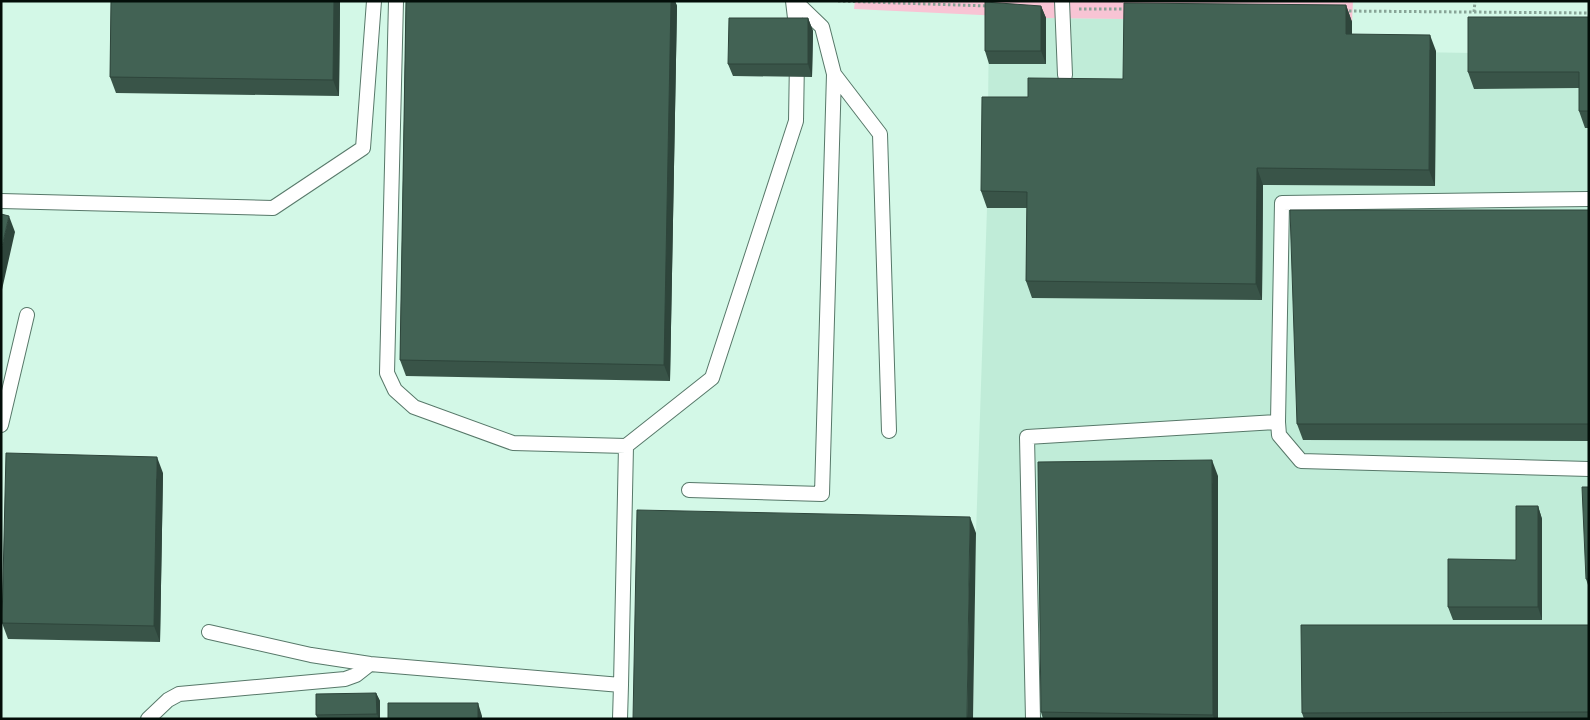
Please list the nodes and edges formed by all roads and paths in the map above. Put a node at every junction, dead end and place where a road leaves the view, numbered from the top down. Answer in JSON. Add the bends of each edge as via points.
{"nodes":[{"id":1,"x":374,"y":1,"type":"edge"},
{"id":2,"x":396,"y":1,"type":"edge"},
{"id":3,"x":794,"y":1,"type":"edge"},
{"id":4,"x":838,"y":1,"type":"edge"},
{"id":5,"x":1475,"y":1,"type":"edge"},
{"id":6,"x":1062,"y":5,"type":"edge"},
{"id":7,"x":994,"y":6,"type":"edge"},
{"id":8,"x":1131,"y":9,"type":"edge"},
{"id":9,"x":1337,"y":11,"type":"edge"},
{"id":10,"x":1474,"y":12,"type":"junction"},
{"id":11,"x":1589,"y":13,"type":"edge"},
{"id":12,"x":834,"y":74,"type":"junction"},
{"id":13,"x":1065,"y":75,"type":"dead end"},
{"id":14,"x":1589,"y":199,"type":"edge"},
{"id":15,"x":1,"y":201,"type":"edge"},
{"id":16,"x":27,"y":315,"type":"dead end"},
{"id":17,"x":1278,"y":422,"type":"junction"},
{"id":18,"x":1,"y":425,"type":"edge"},
{"id":19,"x":889,"y":431,"type":"dead end"},
{"id":20,"x":626,"y":446,"type":"junction"},
{"id":21,"x":1589,"y":469,"type":"edge"},
{"id":22,"x":689,"y":490,"type":"dead end"},
{"id":23,"x":209,"y":632,"type":"dead end"},
{"id":24,"x":370,"y":664,"type":"junction"},
{"id":25,"x":621,"y":685,"type":"junction"},
{"id":26,"x":148,"y":719,"type":"edge"},
{"id":27,"x":620,"y":719,"type":"edge"},
{"id":28,"x":1033,"y":719,"type":"edge"}],
"edges":[{"from":1,"to":15,"type":"lane","via":[[363,148],[273,208]]},
{"from":2,"to":20,"type":"lane","via":[[387,373],[395,390],[414,407],[513,444]]},
{"from":3,"to":12,"type":"lane","via":[[822,27]]},
{"from":3,"to":20,"type":"lane","via":[[796,121],[712,378]]},
{"from":4,"to":7,"type":"path"},
{"from":5,"to":10,"type":"path"},
{"from":6,"to":8,"type":"path"},
{"from":6,"to":13,"type":"lane"},
{"from":9,"to":10,"type":"path"},
{"from":10,"to":11,"type":"path"},
{"from":12,"to":19,"type":"lane","via":[[880,134]]},
{"from":12,"to":22,"type":"lane","via":[[822,494]]},
{"from":14,"to":17,"type":"lane","via":[[1282,203]]},
{"from":16,"to":18,"type":"lane"},
{"from":17,"to":21,"type":"lane","via":[[1280,435],[1301,461]]},
{"from":17,"to":28,"type":"lane","via":[[1027,437]]},
{"from":20,"to":25,"type":"lane"},
{"from":23,"to":24,"type":"lane"},
{"from":24,"to":25,"type":"lane"},
{"from":24,"to":26,"type":"lane","via":[[356,675],[344,679],[179,694]]},
{"from":25,"to":27,"type":"lane"}]}
